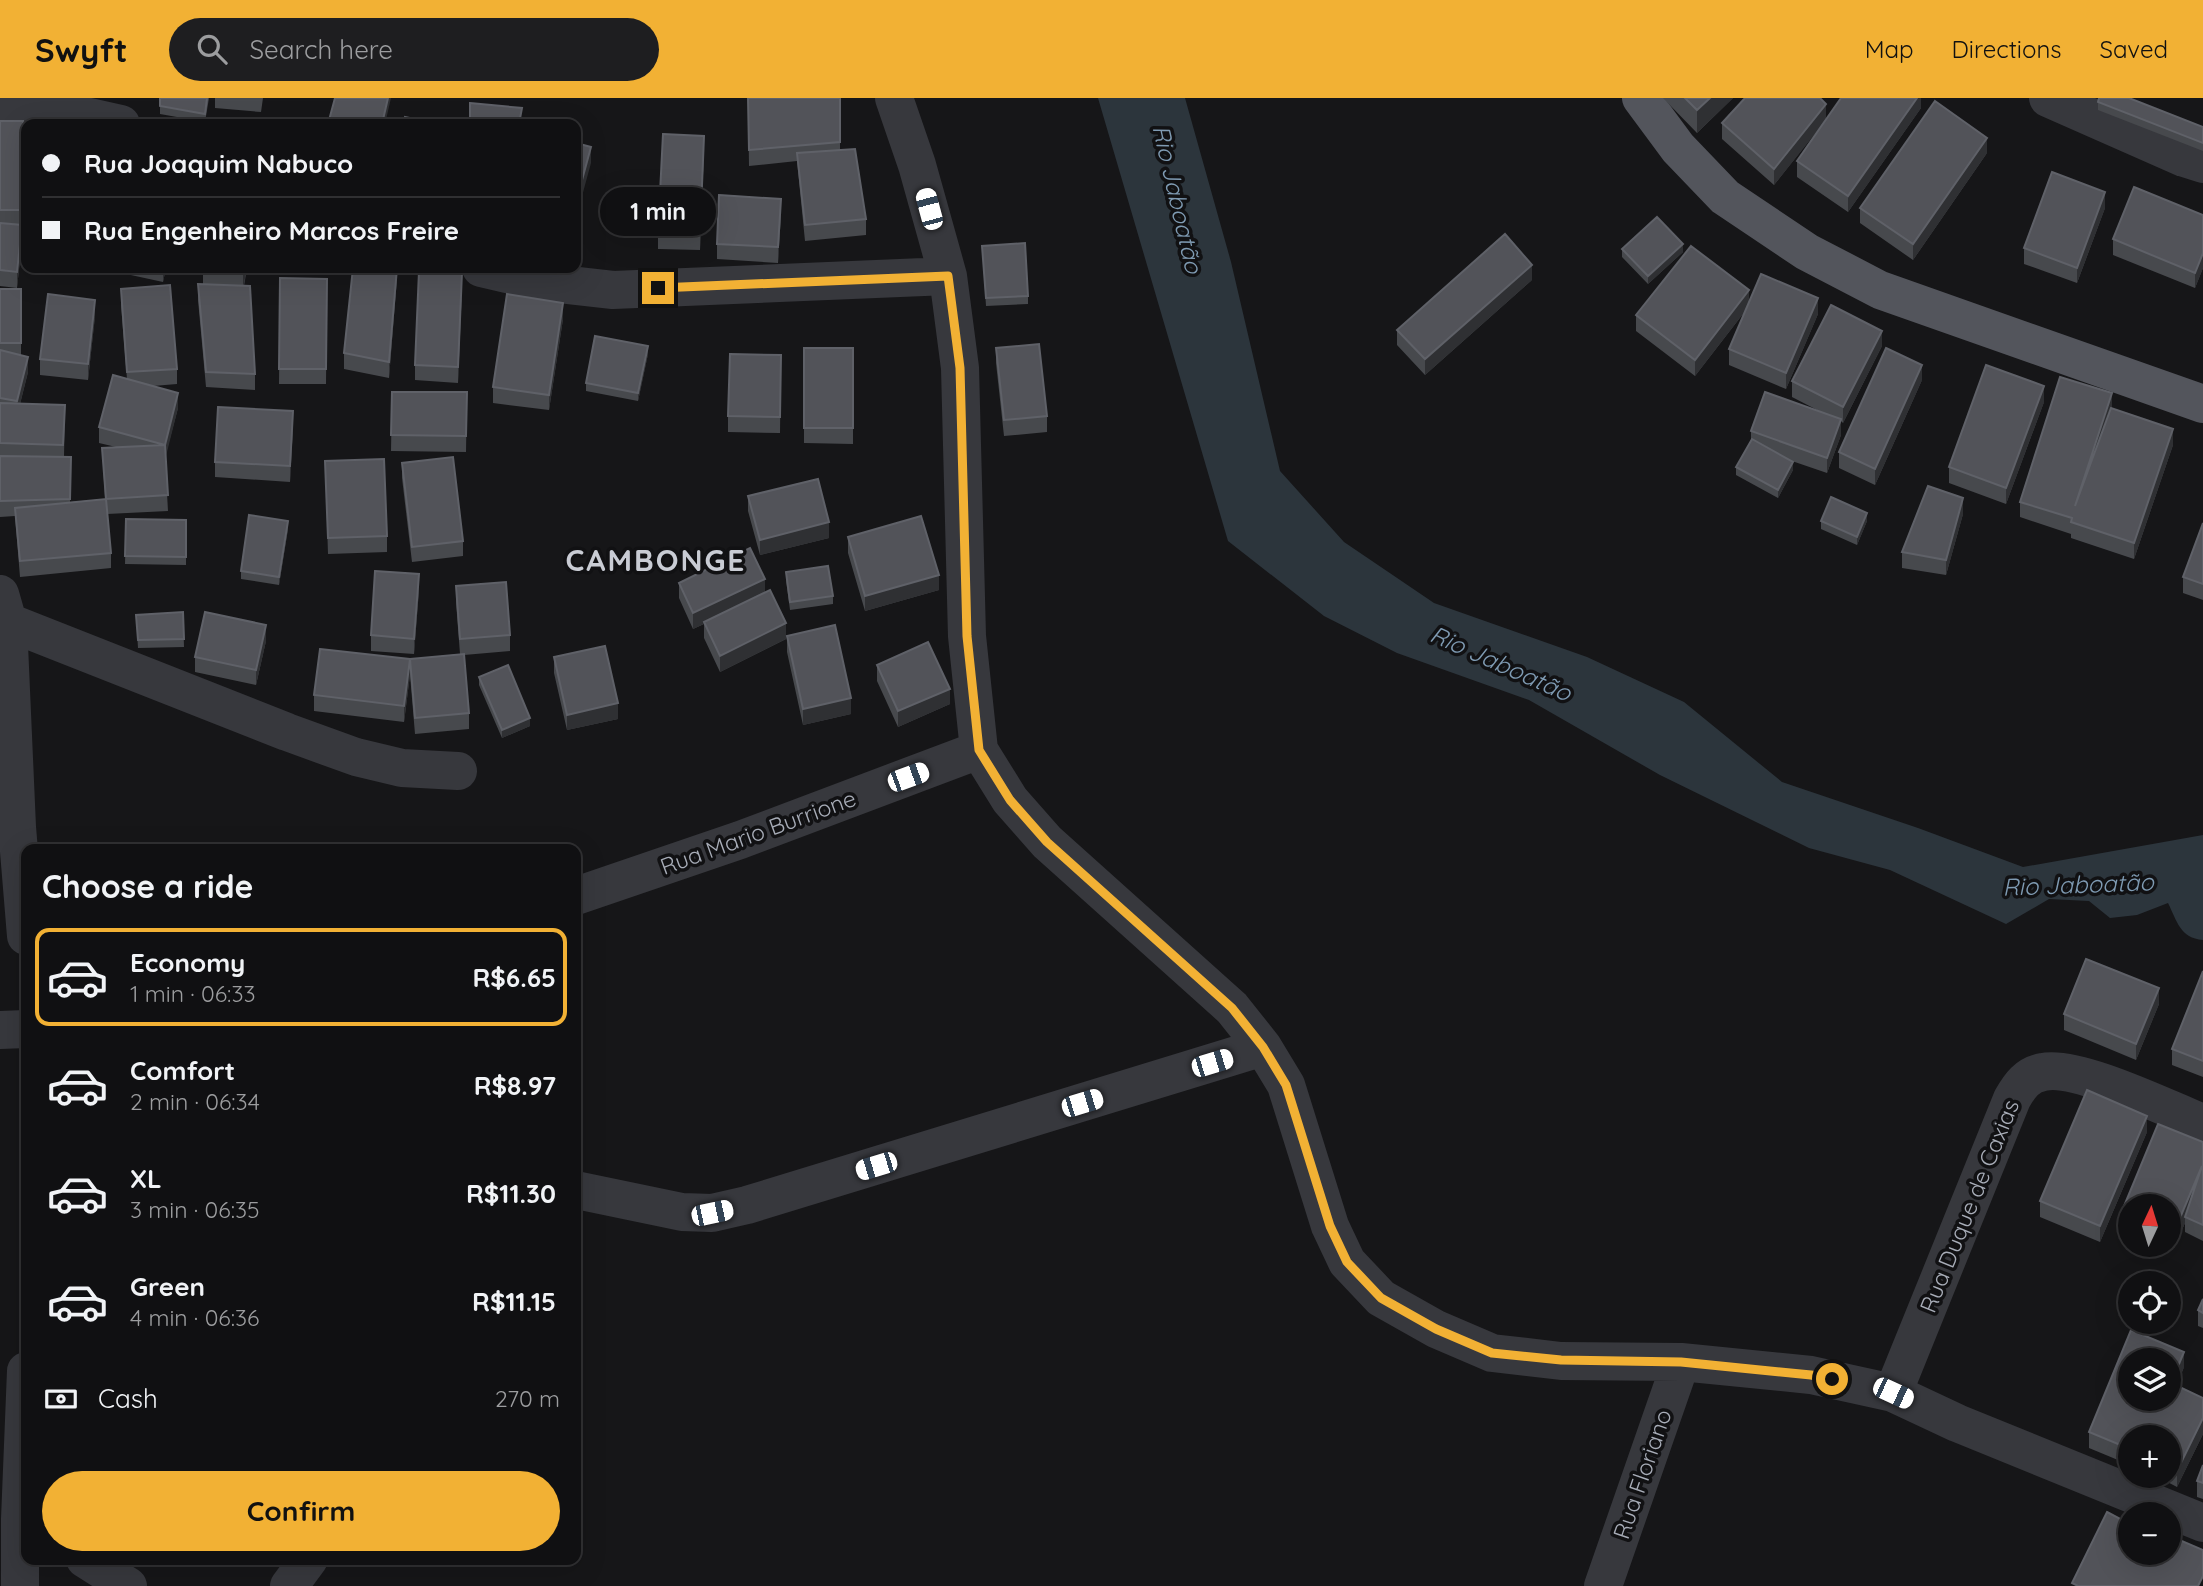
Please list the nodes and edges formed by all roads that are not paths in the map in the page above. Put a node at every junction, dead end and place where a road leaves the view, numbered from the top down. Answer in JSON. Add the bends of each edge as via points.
{"nodes":[{"id":1,"x":894,"y":98,"type":"edge"},
{"id":2,"x":1641,"y":98,"type":"edge"},
{"id":3,"x":2048,"y":98,"type":"edge"},
{"id":4,"x":0,"y":102,"type":"edge"},
{"id":5,"x":98,"y":119,"type":"edge"},
{"id":6,"x":2203,"y":164,"type":"edge"},
{"id":7,"x":503,"y":273,"type":"edge"},
{"id":8,"x":948,"y":276,"type":"junction"},
{"id":9,"x":2203,"y":404,"type":"edge"},
{"id":10,"x":4,"y":608,"type":"edge"},
{"id":11,"x":979,"y":750,"type":"junction"},
{"id":12,"x":458,"y":771,"type":"dead end"},
{"id":13,"x":21,"y":875,"type":"edge"},
{"id":14,"x":581,"y":894,"type":"edge"},
{"id":15,"x":0,"y":1030,"type":"edge"},
{"id":16,"x":21,"y":1030,"type":"edge"},
{"id":17,"x":1263,"y":1047,"type":"junction"},
{"id":18,"x":2203,"y":1123,"type":"edge"},
{"id":19,"x":581,"y":1191,"type":"edge"},
{"id":20,"x":1681,"y":1362,"type":"junction"},
{"id":21,"x":1893,"y":1393,"type":"junction"},
{"id":22,"x":21,"y":1437,"type":"edge"},
{"id":23,"x":15,"y":1517,"type":"edge"},
{"id":24,"x":2203,"y":1523,"type":"edge"},
{"id":25,"x":95,"y":1565,"type":"edge"},
{"id":26,"x":305,"y":1565,"type":"edge"},
{"id":27,"x":20,"y":1586,"type":"edge"},
{"id":28,"x":128,"y":1586,"type":"edge"},
{"id":29,"x":289,"y":1586,"type":"edge"},
{"id":30,"x":1603,"y":1586,"type":"edge"}],
"edges":[{"from":1,"to":8,"type":"street"},
{"from":2,"to":9,"type":"main road","via":[[1678,148],[1725,197],[1807,252],[1880,290]]},
{"from":3,"to":6,"type":"street"},
{"from":4,"to":5,"type":"street"},
{"from":7,"to":8,"type":"street","via":[[613,289]]},
{"from":8,"to":11,"type":"street","via":[[960,368],[967,636]]},
{"from":10,"to":12,"type":"street","via":[[287,732],[356,757],[402,768]]},
{"from":10,"to":13,"type":"street"},
{"from":11,"to":14,"type":"street","name":"Rua Mario Burrione"},
{"from":11,"to":17,"type":"street","via":[[1010,800],[1047,842],[1232,1008]]},
{"from":15,"to":16,"type":"street"},
{"from":17,"to":19,"type":"street","via":[[712,1213],[682,1212]]},
{"from":17,"to":20,"type":"street","via":[[1286,1085],[1330,1226],[1347,1262],[1381,1298],[1492,1353],[1561,1360]]},
{"from":18,"to":21,"type":"street","name":"Rua Duque de Caxias","via":[[2081,1074],[2045,1071],[2022,1082]]},
{"from":20,"to":21,"type":"street","via":[[1811,1375]]},
{"from":20,"to":30,"type":"street","name":"Rua Floriano"},
{"from":21,"to":24,"type":"street"},
{"from":22,"to":23,"type":"street"},
{"from":23,"to":27,"type":"street"},
{"from":25,"to":28,"type":"street"},
{"from":26,"to":29,"type":"street"}]}
